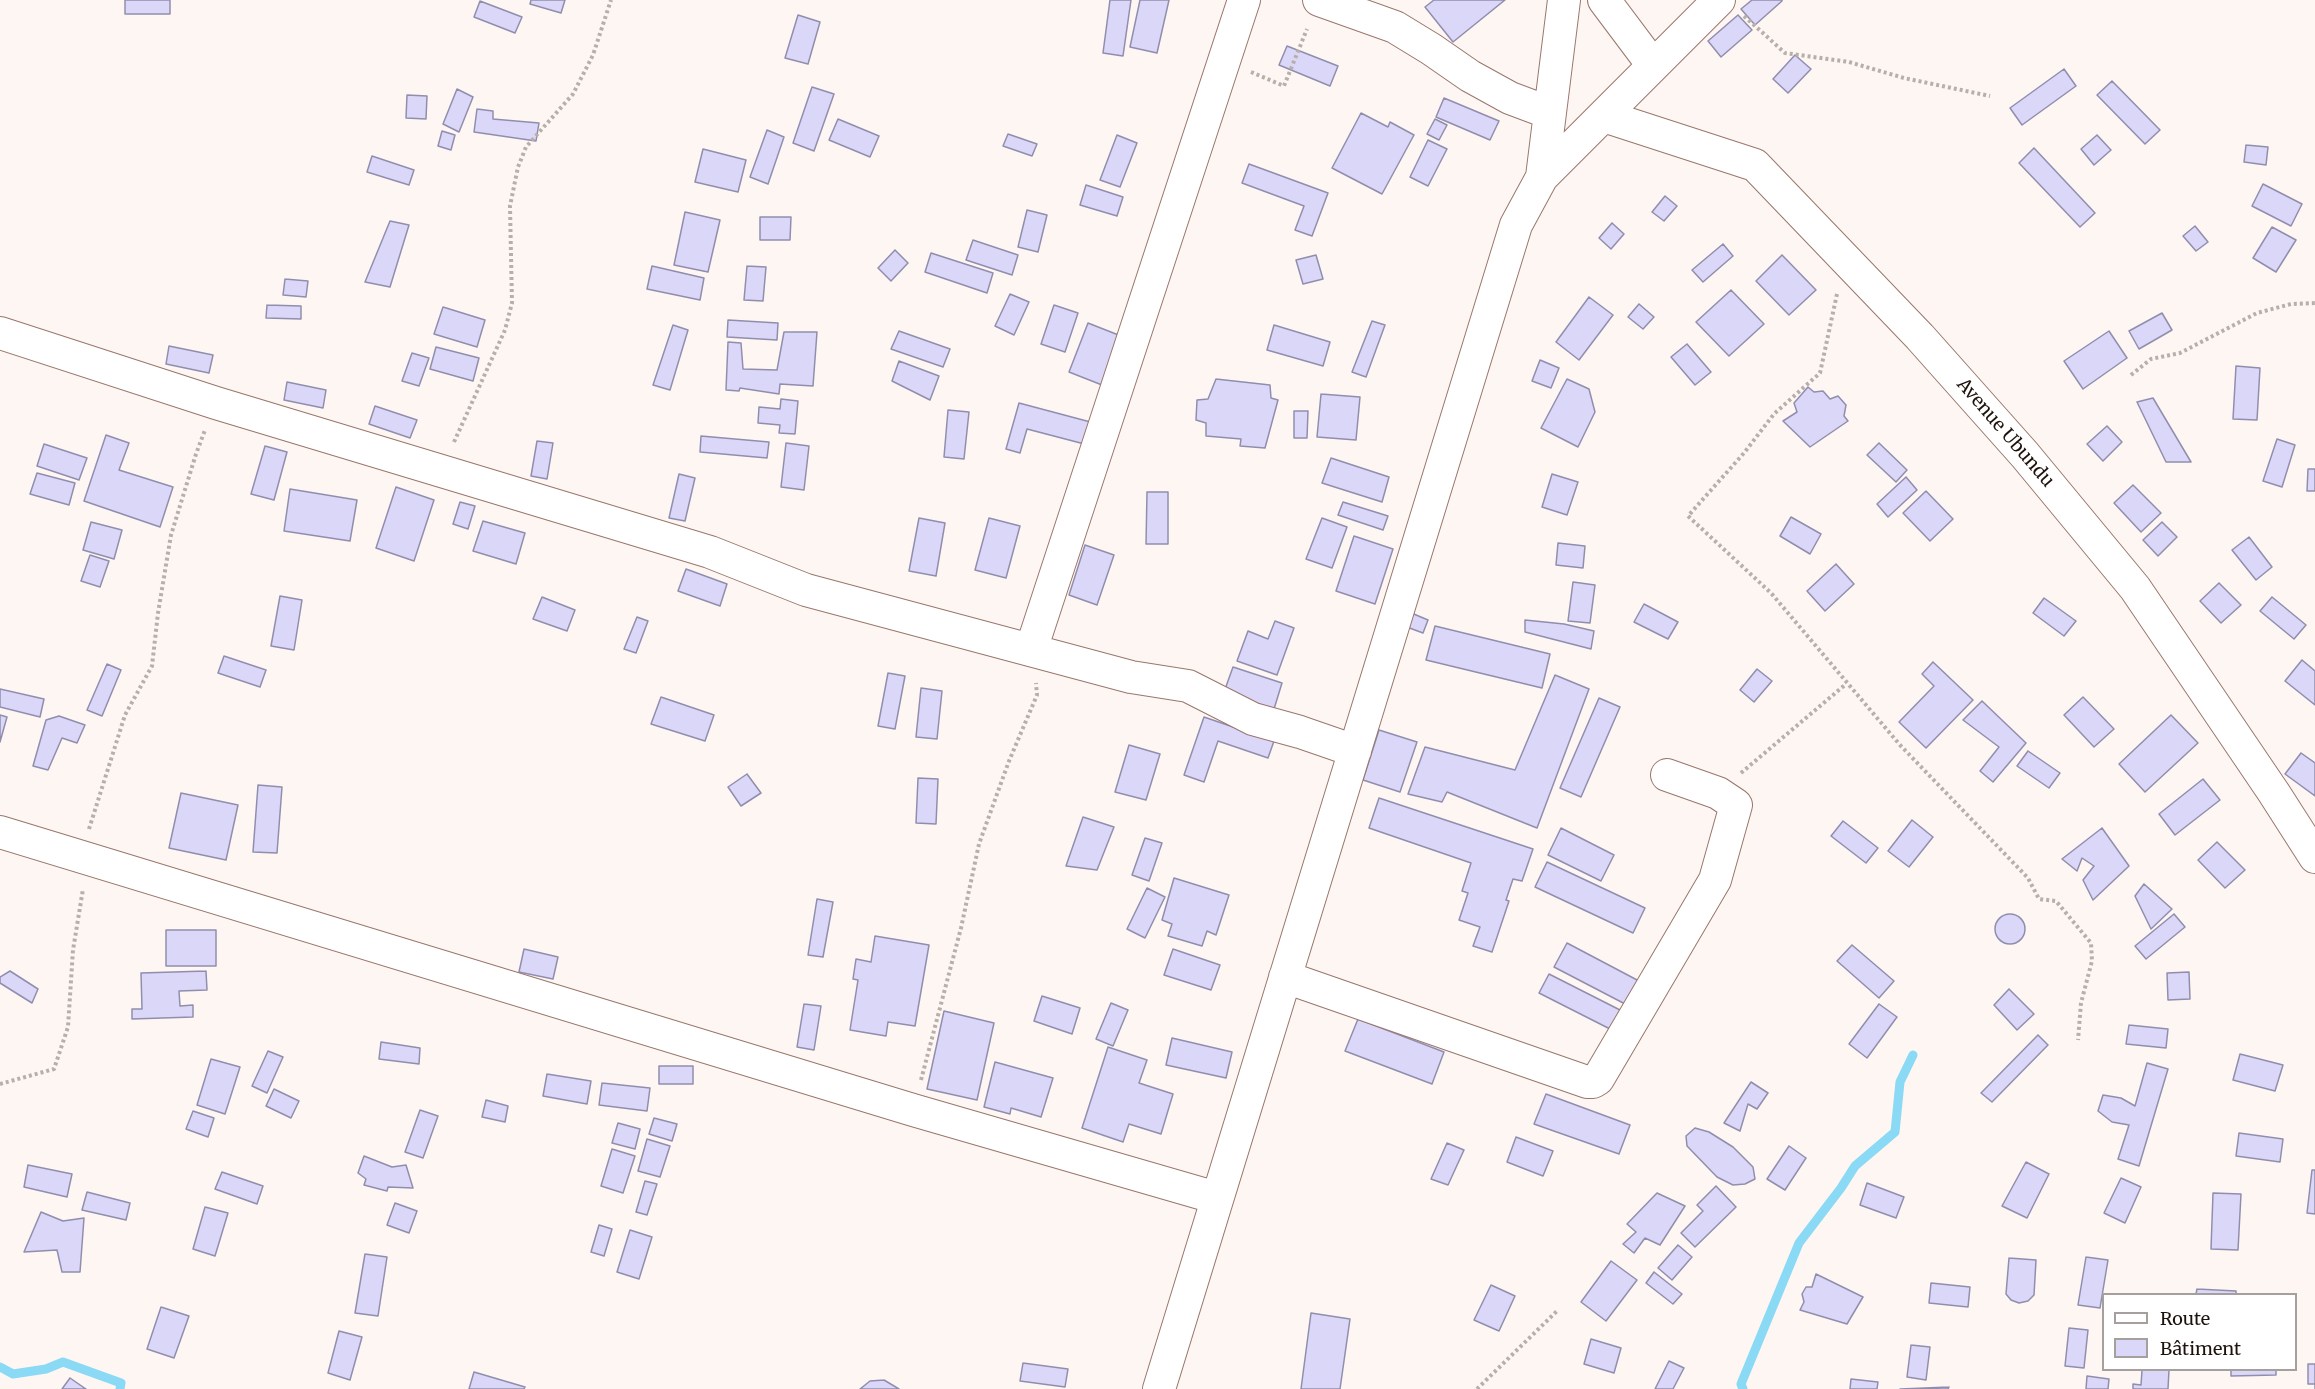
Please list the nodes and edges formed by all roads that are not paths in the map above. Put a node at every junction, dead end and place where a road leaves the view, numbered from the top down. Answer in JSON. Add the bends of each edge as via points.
{"nodes":[{"id":1,"x":1244,"y":0,"type":"edge"},
{"id":2,"x":1564,"y":0,"type":"edge"},
{"id":3,"x":1604,"y":0,"type":"edge"},
{"id":4,"x":1731,"y":8,"type":"edge"},
{"id":5,"x":1314,"y":11,"type":"edge"},
{"id":6,"x":1652,"y":64,"type":"junction"},
{"id":7,"x":1550,"y":113,"type":"junction"},
{"id":8,"x":1604,"y":116,"type":"junction"},
{"id":9,"x":1542,"y":177,"type":"junction"},
{"id":10,"x":0,"y":333,"type":"edge"},
{"id":11,"x":1031,"y":650,"type":"junction"},
{"id":12,"x":1355,"y":751,"type":"junction"},
{"id":13,"x":1667,"y":775,"type":"dead end"},
{"id":14,"x":0,"y":832,"type":"edge"},
{"id":15,"x":2315,"y":857,"type":"edge"},
{"id":16,"x":1285,"y":977,"type":"junction"},
{"id":17,"x":1217,"y":1198,"type":"junction"},
{"id":18,"x":1159,"y":1389,"type":"edge"}],
"edges":[{"from":1,"to":11,"type":"street"},
{"from":2,"to":7,"type":"street"},
{"from":3,"to":6,"type":"street"},
{"from":4,"to":6,"type":"street"},
{"from":5,"to":7,"type":"street","via":[[1395,27],[1470,76],[1510,98]]},
{"from":6,"to":8,"type":"street"},
{"from":7,"to":9,"type":"street"},
{"from":8,"to":9,"type":"street"},
{"from":8,"to":15,"type":"street","name":"Avenue Ubundu","via":[[1755,165],[1850,264],[2025,455],[2135,588]]},
{"from":9,"to":12,"type":"street","via":[[1516,225]]},
{"from":10,"to":11,"type":"street","via":[[216,403],[710,552],[806,590]]},
{"from":11,"to":12,"type":"street","via":[[1131,677],[1188,686],[1253,719]]},
{"from":12,"to":16,"type":"street"},
{"from":13,"to":16,"type":"street","via":[[1718,793],[1736,805],[1715,880],[1593,1082]]},
{"from":14,"to":17,"type":"street","via":[[913,1110]]},
{"from":16,"to":17,"type":"street"},
{"from":17,"to":18,"type":"street"}]}
